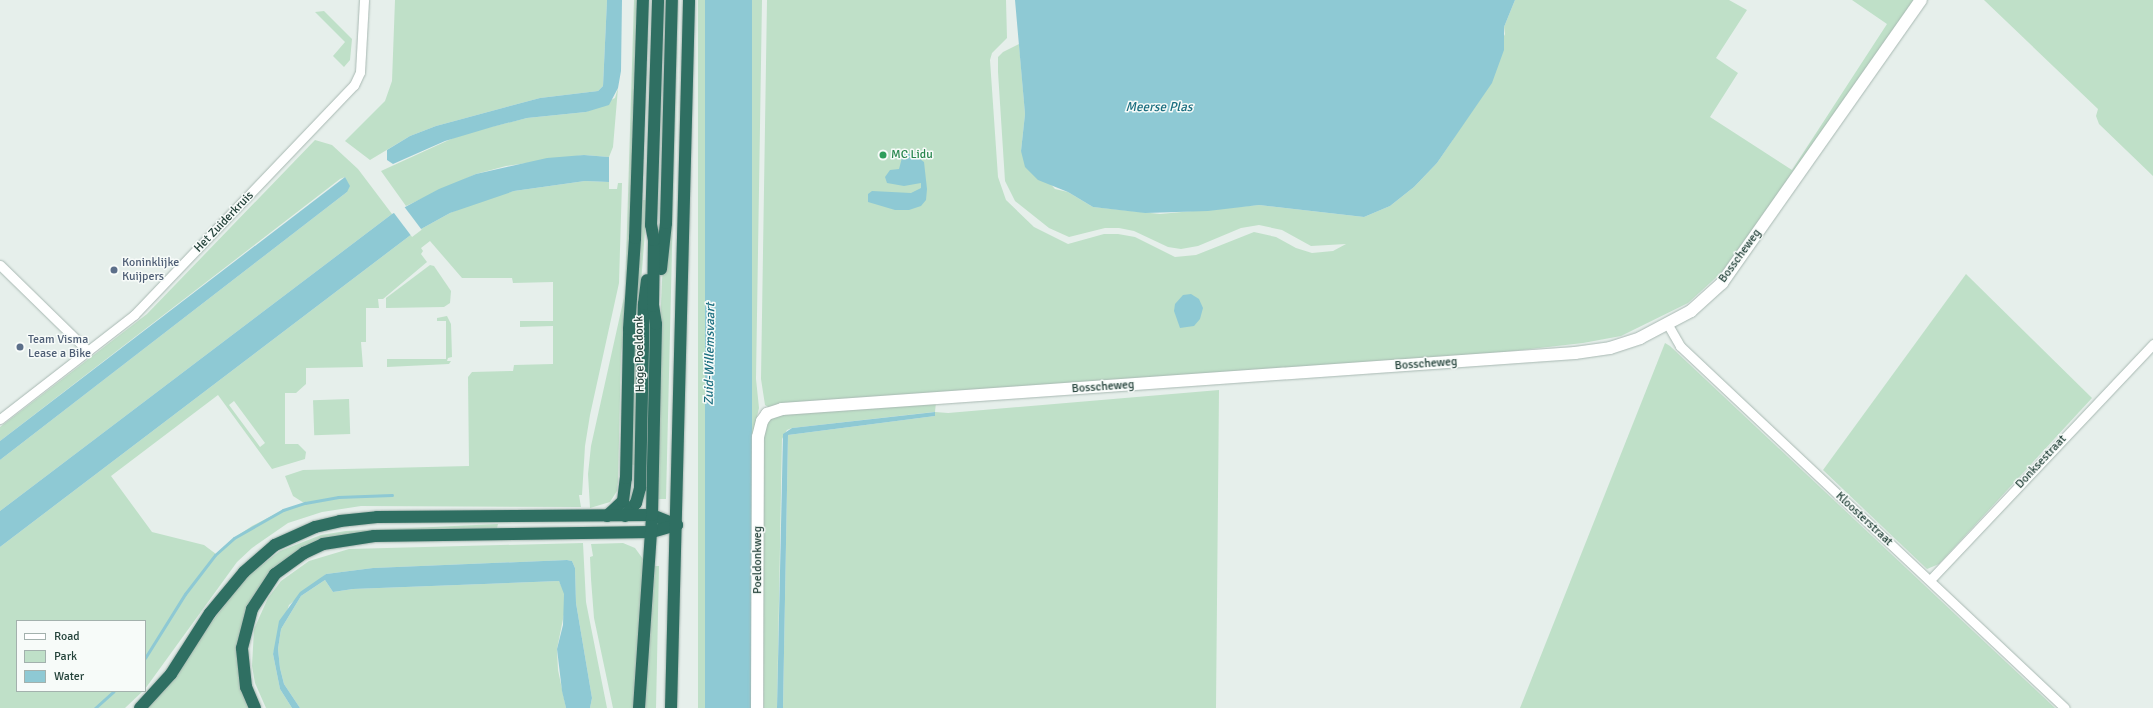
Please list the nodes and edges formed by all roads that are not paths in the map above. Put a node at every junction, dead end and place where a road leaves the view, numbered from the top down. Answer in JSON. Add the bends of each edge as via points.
{"nodes":[{"id":1,"x":364,"y":0,"type":"edge"},
{"id":2,"x":643,"y":0,"type":"edge"},
{"id":3,"x":658,"y":0,"type":"edge"},
{"id":4,"x":672,"y":0,"type":"edge"},
{"id":5,"x":689,"y":0,"type":"edge"},
{"id":6,"x":1921,"y":0,"type":"edge"},
{"id":7,"x":651,"y":225,"type":"junction"},
{"id":8,"x":0,"y":265,"type":"edge"},
{"id":9,"x":656,"y":324,"type":"junction"},
{"id":10,"x":1668,"y":325,"type":"junction"},
{"id":11,"x":2153,"y":344,"type":"edge"},
{"id":12,"x":88,"y":351,"type":"junction"},
{"id":13,"x":767,"y":414,"type":"joint"},
{"id":14,"x":0,"y":419,"type":"edge"},
{"id":15,"x":652,"y":515,"type":"junction"},
{"id":16,"x":607,"y":516,"type":"junction"},
{"id":17,"x":625,"y":516,"type":"junction"},
{"id":18,"x":677,"y":525,"type":"junction"},
{"id":19,"x":652,"y":532,"type":"junction"},
{"id":20,"x":1930,"y":580,"type":"junction"},
{"id":21,"x":140,"y":708,"type":"edge"},
{"id":22,"x":255,"y":708,"type":"edge"},
{"id":23,"x":639,"y":708,"type":"edge"},
{"id":24,"x":671,"y":708,"type":"edge"},
{"id":25,"x":758,"y":708,"type":"edge"},
{"id":26,"x":2065,"y":708,"type":"edge"}],
"edges":[{"from":1,"to":12,"type":"street","name":"Het Zuiderkruis","via":[[360,72],[354,85],[134,315]]},
{"from":2,"to":16,"type":"highway","via":[[635,238],[629,329],[626,478],[623,501]]},
{"from":3,"to":7,"type":"highway","name":"Hoge Poeldonk"},
{"from":4,"to":9,"type":"highway","via":[[666,223]]},
{"from":5,"to":18,"type":"highway"},
{"from":6,"to":10,"type":"street","name":"Bosscheweg","via":[[1722,283],[1691,311]]},
{"from":7,"to":9,"type":"highway","name":"Hoge Poeldonk","via":[[654,240],[653,306]]},
{"from":7,"to":17,"type":"highway","via":[[644,304],[640,488],[636,503]]},
{"from":8,"to":12,"type":"street"},
{"from":9,"to":15,"type":"highway","name":"Hoge Poeldonk"},
{"from":10,"to":13,"type":"street","name":"Bosscheweg","via":[[1610,348],[1575,353],[782,409]]},
{"from":10,"to":20,"type":"street","name":"Kloosterstraat","via":[[1680,346]]},
{"from":11,"to":20,"type":"street","name":"Donksestraat"},
{"from":12,"to":14,"type":"street","name":"Het Zuiderkruis"},
{"from":13,"to":25,"type":"street","name":"Poeldonkweg","via":[[762,421],[758,437]]},
{"from":15,"to":17,"type":"highway"},
{"from":15,"to":18,"type":"highway"},
{"from":15,"to":19,"type":"highway","name":"Hoge Poeldonk"},
{"from":16,"to":17,"type":"highway"},
{"from":16,"to":21,"type":"highway","via":[[377,517],[340,521],[298,533],[275,546],[244,572],[210,613],[171,674]]},
{"from":18,"to":19,"type":"highway"},
{"from":18,"to":24,"type":"highway"},
{"from":19,"to":22,"type":"highway","via":[[374,536],[324,544],[304,553],[275,574],[261,592],[246,628],[242,648],[246,687]]},
{"from":19,"to":23,"type":"highway","name":"Hoge Poeldonk"},
{"from":20,"to":26,"type":"street","name":"Kloosterstraat"}]}
